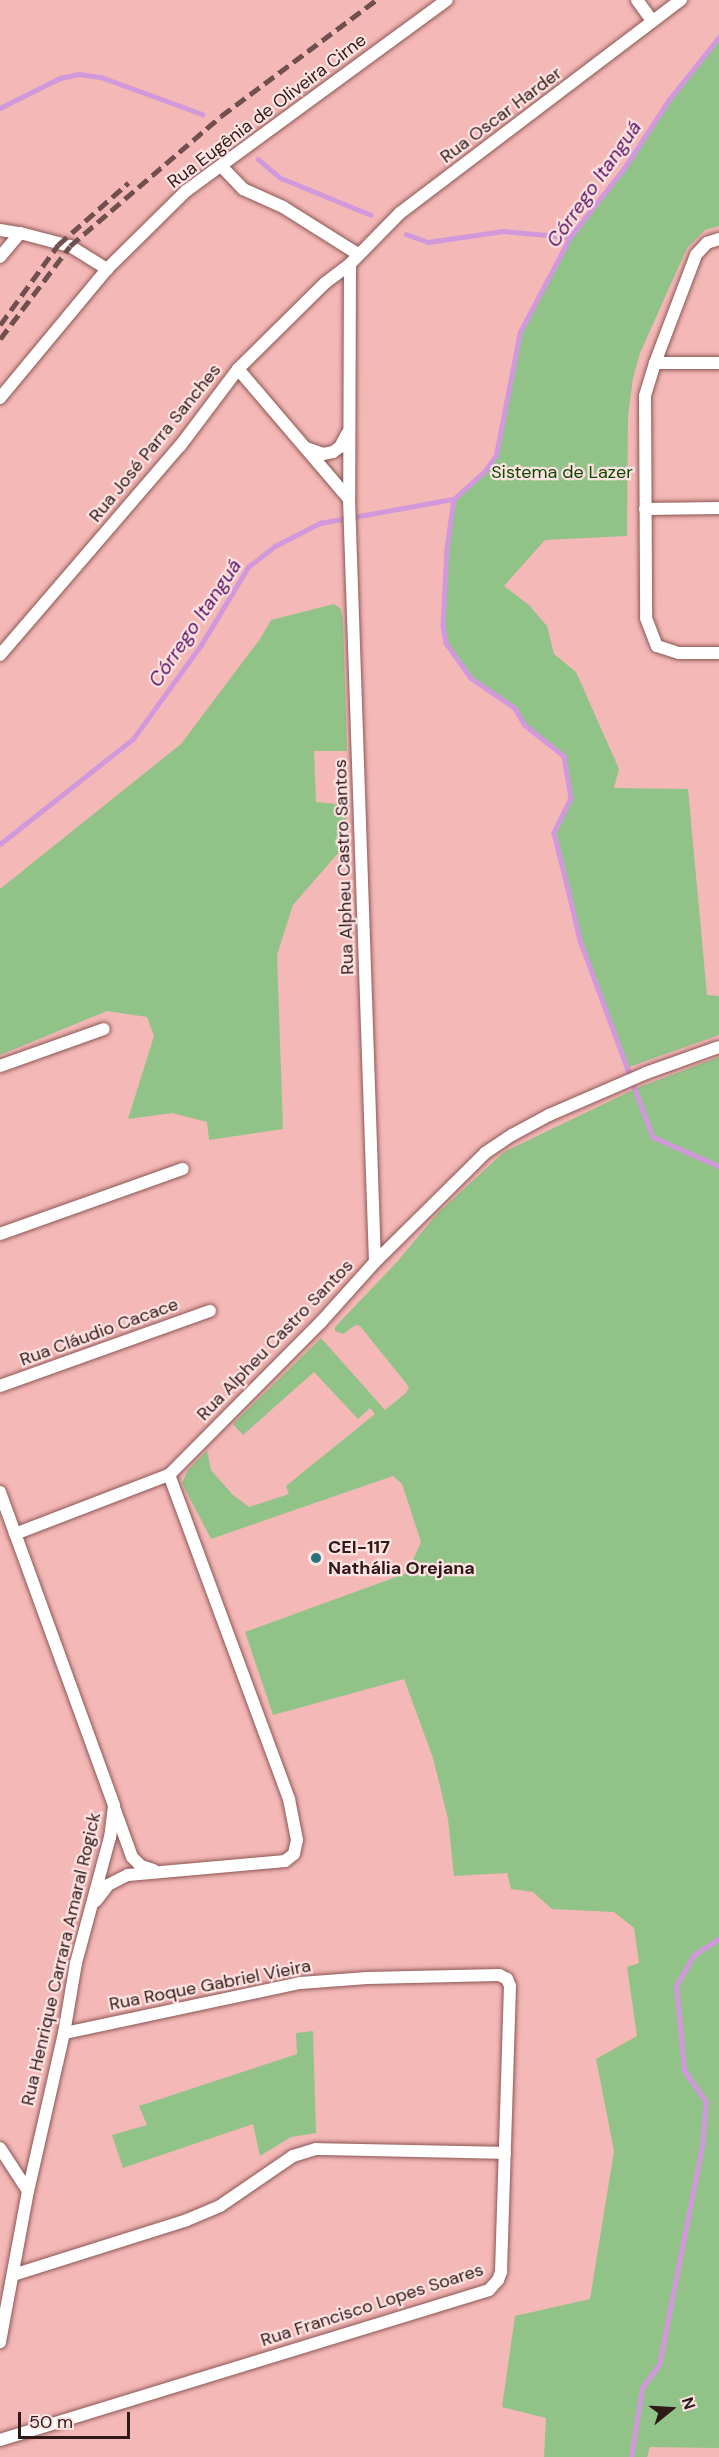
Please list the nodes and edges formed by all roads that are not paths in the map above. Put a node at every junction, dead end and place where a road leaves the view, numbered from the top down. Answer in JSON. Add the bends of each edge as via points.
{"nodes":[{"id":1,"x":447,"y":0,"type":"edge"},
{"id":2,"x":637,"y":0,"type":"edge"},
{"id":3,"x":681,"y":0,"type":"edge"},
{"id":4,"x":652,"y":21,"type":"junction"},
{"id":5,"x":221,"y":166,"type":"junction"},
{"id":6,"x":0,"y":230,"type":"edge"},
{"id":7,"x":20,"y":233,"type":"junction"},
{"id":8,"x":719,"y":239,"type":"edge"},
{"id":9,"x":358,"y":254,"type":"junction"},
{"id":10,"x":0,"y":257,"type":"edge"},
{"id":11,"x":350,"y":264,"type":"junction"},
{"id":12,"x":107,"y":268,"type":"junction"},
{"id":13,"x":655,"y":363,"type":"junction"},
{"id":14,"x":719,"y":363,"type":"edge"},
{"id":15,"x":238,"y":369,"type":"junction"},
{"id":16,"x":0,"y":398,"type":"edge"},
{"id":17,"x":348,"y":421,"type":"junction"},
{"id":18,"x":305,"y":447,"type":"junction"},
{"id":19,"x":349,"y":501,"type":"junction"},
{"id":20,"x":719,"y":508,"type":"edge"},
{"id":21,"x":645,"y":509,"type":"junction"},
{"id":22,"x":719,"y":653,"type":"edge"},
{"id":23,"x":0,"y":655,"type":"edge"},
{"id":24,"x":104,"y":1029,"type":"dead end"},
{"id":25,"x":719,"y":1047,"type":"edge"},
{"id":26,"x":0,"y":1066,"type":"edge"},
{"id":27,"x":183,"y":1169,"type":"dead end"},
{"id":28,"x":0,"y":1234,"type":"edge"},
{"id":29,"x":375,"y":1262,"type":"junction"},
{"id":30,"x":210,"y":1311,"type":"dead end"},
{"id":31,"x":0,"y":1386,"type":"edge"},
{"id":32,"x":169,"y":1474,"type":"junction"},
{"id":33,"x":0,"y":1492,"type":"edge"},
{"id":34,"x":15,"y":1534,"type":"junction"},
{"id":35,"x":114,"y":1806,"type":"junction"},
{"id":36,"x":160,"y":1871,"type":"junction"},
{"id":37,"x":91,"y":1912,"type":"junction"},
{"id":38,"x":507,"y":1979,"type":"joint"},
{"id":39,"x":64,"y":2033,"type":"junction"},
{"id":40,"x":0,"y":2148,"type":"edge"},
{"id":41,"x":505,"y":2153,"type":"junction"},
{"id":42,"x":28,"y":2191,"type":"junction"},
{"id":43,"x":14,"y":2275,"type":"junction"},
{"id":44,"x":0,"y":2342,"type":"edge"},
{"id":45,"x":0,"y":2440,"type":"edge"}],
"edges":[{"from":1,"to":5,"type":"street","name":"Rua Eugênia de Oliveira Cirne"},
{"from":2,"to":4,"type":"street"},
{"from":3,"to":4,"type":"street","name":"Rua Oscar Harder"},
{"from":4,"to":9,"type":"street","name":"Rua Oscar Harder","via":[[400,213]]},
{"from":5,"to":9,"type":"street","via":[[243,189],[283,207]]},
{"from":5,"to":12,"type":"street","name":"Rua Eugênia de Oliveira Cirne","via":[[186,191]]},
{"from":6,"to":7,"type":"street"},
{"from":7,"to":10,"type":"street"},
{"from":7,"to":12,"type":"street","via":[[70,246]]},
{"from":8,"to":13,"type":"street","via":[[707,243],[696,255]]},
{"from":9,"to":11,"type":"street","name":"Rua Oscar Harder"},
{"from":11,"to":15,"type":"street","name":"Rua José Parra Sanches"},
{"from":11,"to":17,"type":"street","name":"Rua Alpheu Castro Santos"},
{"from":12,"to":16,"type":"street","name":"Rua Eugênia de Oliveira Cirne"},
{"from":13,"to":14,"type":"street"},
{"from":13,"to":21,"type":"street","via":[[645,396]]},
{"from":15,"to":18,"type":"street"},
{"from":15,"to":23,"type":"street","name":"Rua José Parra Sanches","via":[[180,446]]},
{"from":17,"to":18,"type":"street","name":"Rua Alpheu Castro Santos","via":[[346,435],[333,452],[323,454]]},
{"from":17,"to":19,"type":"street","name":"Rua Alpheu Castro Santos"},
{"from":18,"to":19,"type":"street"},
{"from":19,"to":29,"type":"street","name":"Rua Alpheu Castro Santos"},
{"from":20,"to":21,"type":"street"},
{"from":21,"to":22,"type":"street","via":[[646,618],[657,646],[679,653]]},
{"from":24,"to":26,"type":"street"},
{"from":25,"to":29,"type":"street","via":[[613,1087],[512,1135],[485,1154]]},
{"from":27,"to":28,"type":"street"},
{"from":29,"to":32,"type":"street","name":"Rua Alpheu Castro Santos","via":[[321,1322]]},
{"from":30,"to":31,"type":"street","name":"Rua Cláudio Cacace"},
{"from":32,"to":34,"type":"street"},
{"from":32,"to":36,"type":"street","via":[[286,1789],[297,1840],[294,1854],[285,1861]]},
{"from":33,"to":34,"type":"street","name":"Rua Henrique Carrara Amaral Rogick"},
{"from":34,"to":35,"type":"street","name":"Rua Henrique Carrara Amaral Rogick"},
{"from":35,"to":36,"type":"street","via":[[132,1857],[141,1866]]},
{"from":35,"to":37,"type":"street","name":"Rua Henrique Carrara Amaral Rogick"},
{"from":36,"to":37,"type":"street","via":[[117,1879],[108,1885]]},
{"from":37,"to":39,"type":"street","name":"Rua Henrique Carrara Amaral Rogick","via":[[76,1963]]},
{"from":38,"to":39,"type":"street","name":"Rua Roque Gabriel Vieira","via":[[499,1975],[300,1983]]},
{"from":38,"to":41,"type":"street","name":"Rua Francisco Lopes Soares","via":[[510,1986]]},
{"from":39,"to":42,"type":"street","name":"Rua Henrique Carrara Amaral Rogick"},
{"from":40,"to":42,"type":"street"},
{"from":41,"to":43,"type":"street","via":[[316,2149],[293,2156],[220,2206],[187,2220]]},
{"from":41,"to":45,"type":"street","name":"Rua Francisco Lopes Soares","via":[[501,2272],[489,2290]]},
{"from":42,"to":43,"type":"street","name":"Rua Henrique Carrara Amaral Rogick"},
{"from":43,"to":44,"type":"street","name":"Rua Henrique Carrara Amaral Rogick"}]}
